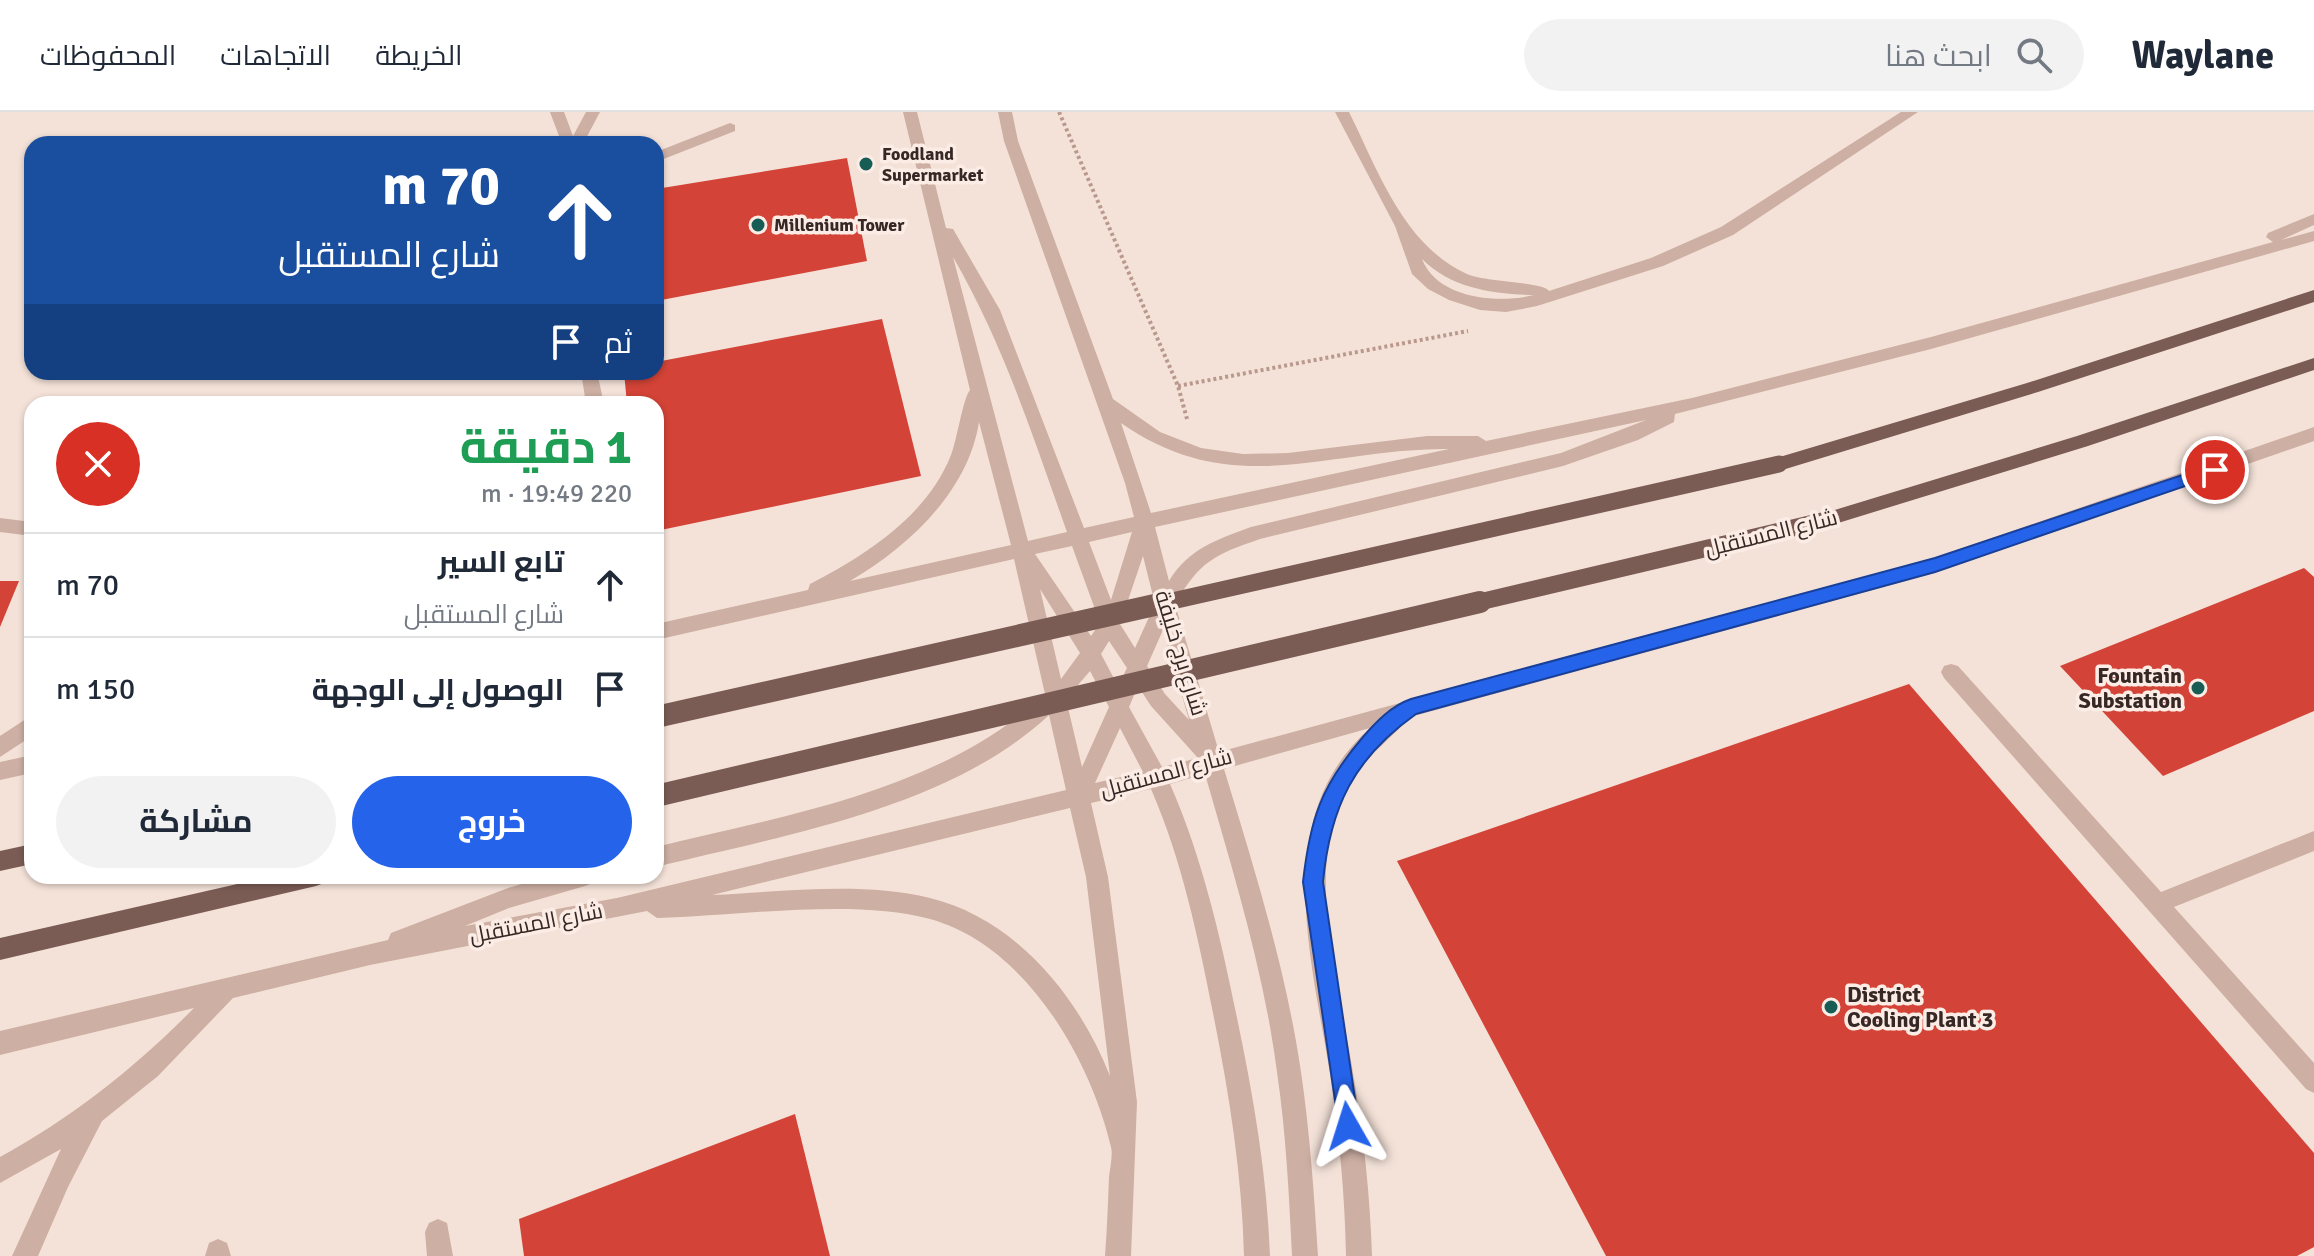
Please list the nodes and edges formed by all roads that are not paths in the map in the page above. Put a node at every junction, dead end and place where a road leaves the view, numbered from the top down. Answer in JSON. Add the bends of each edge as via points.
{"nodes":[{"id":1,"x":557,"y":112,"type":"edge"},
{"id":2,"x":593,"y":112,"type":"edge"},
{"id":3,"x":910,"y":112,"type":"edge"},
{"id":4,"x":1005,"y":112,"type":"edge"},
{"id":5,"x":1342,"y":112,"type":"edge"},
{"id":6,"x":1911,"y":112,"type":"edge"},
{"id":7,"x":730,"y":128,"type":"dead end"},
{"id":8,"x":566,"y":136,"type":"edge"},
{"id":9,"x":580,"y":136,"type":"edge"},
{"id":10,"x":664,"y":154,"type":"edge"},
{"id":11,"x":936,"y":214,"type":"junction"},
{"id":12,"x":2314,"y":219,"type":"edge"},
{"id":13,"x":2314,"y":236,"type":"edge"},
{"id":14,"x":2218,"y":263,"type":"junction"},
{"id":15,"x":2314,"y":296,"type":"edge"},
{"id":16,"x":2314,"y":364,"type":"edge"},
{"id":17,"x":973,"y":371,"type":"junction"},
{"id":18,"x":1105,"y":403,"type":"junction"},
{"id":19,"x":1692,"y":404,"type":"junction"},
{"id":20,"x":2314,"y":434,"type":"edge"},
{"id":21,"x":1502,"y":446,"type":"junction"},
{"id":22,"x":1144,"y":522,"type":"junction"},
{"id":23,"x":0,"y":525,"type":"edge"},
{"id":24,"x":24,"y":528,"type":"edge"},
{"id":25,"x":1077,"y":537,"type":"junction"},
{"id":26,"x":1022,"y":551,"type":"junction"},
{"id":27,"x":1165,"y":604,"type":"junction"},
{"id":28,"x":763,"y":609,"type":"junction"},
{"id":29,"x":1110,"y":625,"type":"junction"},
{"id":30,"x":664,"y":630,"type":"edge"},
{"id":31,"x":1094,"y":656,"type":"junction"},
{"id":32,"x":1136,"y":669,"type":"junction"},
{"id":33,"x":1951,"y":672,"type":"dead end"},
{"id":34,"x":1057,"y":699,"type":"junction"},
{"id":35,"x":1118,"y":705,"type":"junction"},
{"id":36,"x":1411,"y":707,"type":"junction"},
{"id":37,"x":664,"y":715,"type":"edge"},
{"id":38,"x":24,"y":730,"type":"edge"},
{"id":39,"x":0,"y":748,"type":"edge"},
{"id":40,"x":1213,"y":760,"type":"junction"},
{"id":41,"x":24,"y":766,"type":"edge"},
{"id":42,"x":0,"y":771,"type":"edge"},
{"id":43,"x":1157,"y":778,"type":"junction"},
{"id":44,"x":664,"y":794,"type":"edge"},
{"id":45,"x":1079,"y":796,"type":"junction"},
{"id":46,"x":2314,"y":841,"type":"edge"},
{"id":47,"x":664,"y":855,"type":"edge"},
{"id":48,"x":24,"y":856,"type":"edge"},
{"id":49,"x":0,"y":861,"type":"edge"},
{"id":50,"x":283,"y":884,"type":"edge"},
{"id":51,"x":559,"y":884,"type":"edge"},
{"id":52,"x":2157,"y":904,"type":"junction"},
{"id":53,"x":617,"y":908,"type":"junction"},
{"id":54,"x":0,"y":949,"type":"edge"},
{"id":55,"x":370,"y":954,"type":"junction"},
{"id":56,"x":227,"y":988,"type":"junction"},
{"id":57,"x":0,"y":1043,"type":"edge"},
{"id":58,"x":2314,"y":1081,"type":"edge"},
{"id":59,"x":95,"y":1114,"type":"junction"},
{"id":60,"x":0,"y":1171,"type":"edge"},
{"id":61,"x":1123,"y":1184,"type":"junction"},
{"id":62,"x":25,"y":1256,"type":"edge"},
{"id":63,"x":1118,"y":1256,"type":"edge"},
{"id":64,"x":1257,"y":1256,"type":"edge"},
{"id":65,"x":1305,"y":1256,"type":"edge"},
{"id":66,"x":1359,"y":1256,"type":"edge"}],
"edges":[{"from":1,"to":8,"type":"street"},
{"from":2,"to":9,"type":"street"},
{"from":3,"to":11,"type":"street"},
{"from":4,"to":18,"type":"street","name":"شارع برج خليفة"},
{"from":5,"to":6,"type":"street","via":[[1402,227],[1418,270],[1455,296],[1506,306],[1657,262],[1727,231]]},
{"from":7,"to":10,"type":"street"},
{"from":11,"to":17,"type":"street"},
{"from":11,"to":25,"type":"street","via":[[992,310]]},
{"from":12,"to":14,"type":"street"},
{"from":13,"to":14,"type":"street"},
{"from":14,"to":19,"type":"street"},
{"from":15,"to":37,"type":"main road","bridge":true,"via":[[1779,464]]},
{"from":16,"to":44,"type":"main road","name":"شارع المستقبل","bridge":true,"via":[[1822,521]]},
{"from":17,"to":26,"type":"street"},
{"from":17,"to":28,"type":"street","via":[[967,441],[957,466],[924,513],[899,537],[837,579]]},
{"from":18,"to":21,"type":"street","via":[[1146,433],[1197,455],[1264,463],[1419,443]]},
{"from":18,"to":22,"type":"street","name":"شارع برج خليفة"},
{"from":19,"to":21,"type":"street"},
{"from":19,"to":27,"type":"street","via":[[1575,456],[1258,532],[1216,547],[1185,570]]},
{"from":20,"to":36,"type":"street","name":"شارع المستقبل","via":[[1935,565]]},
{"from":21,"to":22,"type":"street"},
{"from":22,"to":25,"type":"street"},
{"from":22,"to":27,"type":"street","name":"شارع برج خليفة"},
{"from":22,"to":29,"type":"street","via":[[1135,570]]},
{"from":23,"to":24,"type":"street"},
{"from":25,"to":26,"type":"street"},
{"from":25,"to":29,"type":"street"},
{"from":26,"to":28,"type":"street"},
{"from":26,"to":31,"type":"street"},
{"from":26,"to":34,"type":"street"},
{"from":27,"to":32,"type":"street"},
{"from":27,"to":40,"type":"street","name":"شارع برج خليفة"},
{"from":28,"to":30,"type":"street"},
{"from":29,"to":31,"type":"street"},
{"from":29,"to":32,"type":"street"},
{"from":31,"to":34,"type":"street"},
{"from":31,"to":35,"type":"street"},
{"from":32,"to":35,"type":"street"},
{"from":32,"to":40,"type":"street"},
{"from":33,"to":52,"type":"street"},
{"from":34,"to":45,"type":"street"},
{"from":34,"to":47,"type":"street","via":[[991,750],[900,794]]},
{"from":35,"to":43,"type":"street"},
{"from":35,"to":45,"type":"street"},
{"from":36,"to":40,"type":"street","name":"شارع المستقبل"},
{"from":36,"to":66,"type":"street","via":[[1385,726],[1343,774],[1319,833],[1313,882],[1346,1100]]},
{"from":38,"to":39,"type":"street"},
{"from":40,"to":43,"type":"street","name":"شارع المستقبل"},
{"from":40,"to":65,"type":"street","name":"شارع برج خليفة","via":[[1287,1056]]},
{"from":41,"to":42,"type":"street"},
{"from":43,"to":45,"type":"street","name":"شارع المستقبل"},
{"from":43,"to":64,"type":"street","via":[[1186,852],[1210,939],[1256,1195]]},
{"from":45,"to":53,"type":"street","name":"شارع المستقبل"},
{"from":45,"to":61,"type":"street","via":[[1097,877],[1121,1062]]},
{"from":46,"to":52,"type":"street"},
{"from":48,"to":49,"type":"main road"},
{"from":50,"to":54,"type":"main road"},
{"from":51,"to":55,"type":"street","via":[[463,914]]},
{"from":52,"to":58,"type":"street"},
{"from":53,"to":55,"type":"street","name":"شارع المستقبل"},
{"from":53,"to":61,"type":"street","via":[[863,899],[934,909],[971,926],[1037,977],[1087,1047],[1118,1135]]},
{"from":55,"to":56,"type":"street","name":"شارع المستقبل"},
{"from":56,"to":57,"type":"street","name":"شارع المستقبل"},
{"from":56,"to":59,"type":"street","via":[[166,1053]]},
{"from":59,"to":60,"type":"street"},
{"from":59,"to":62,"type":"street"},
{"from":61,"to":63,"type":"street"}]}
